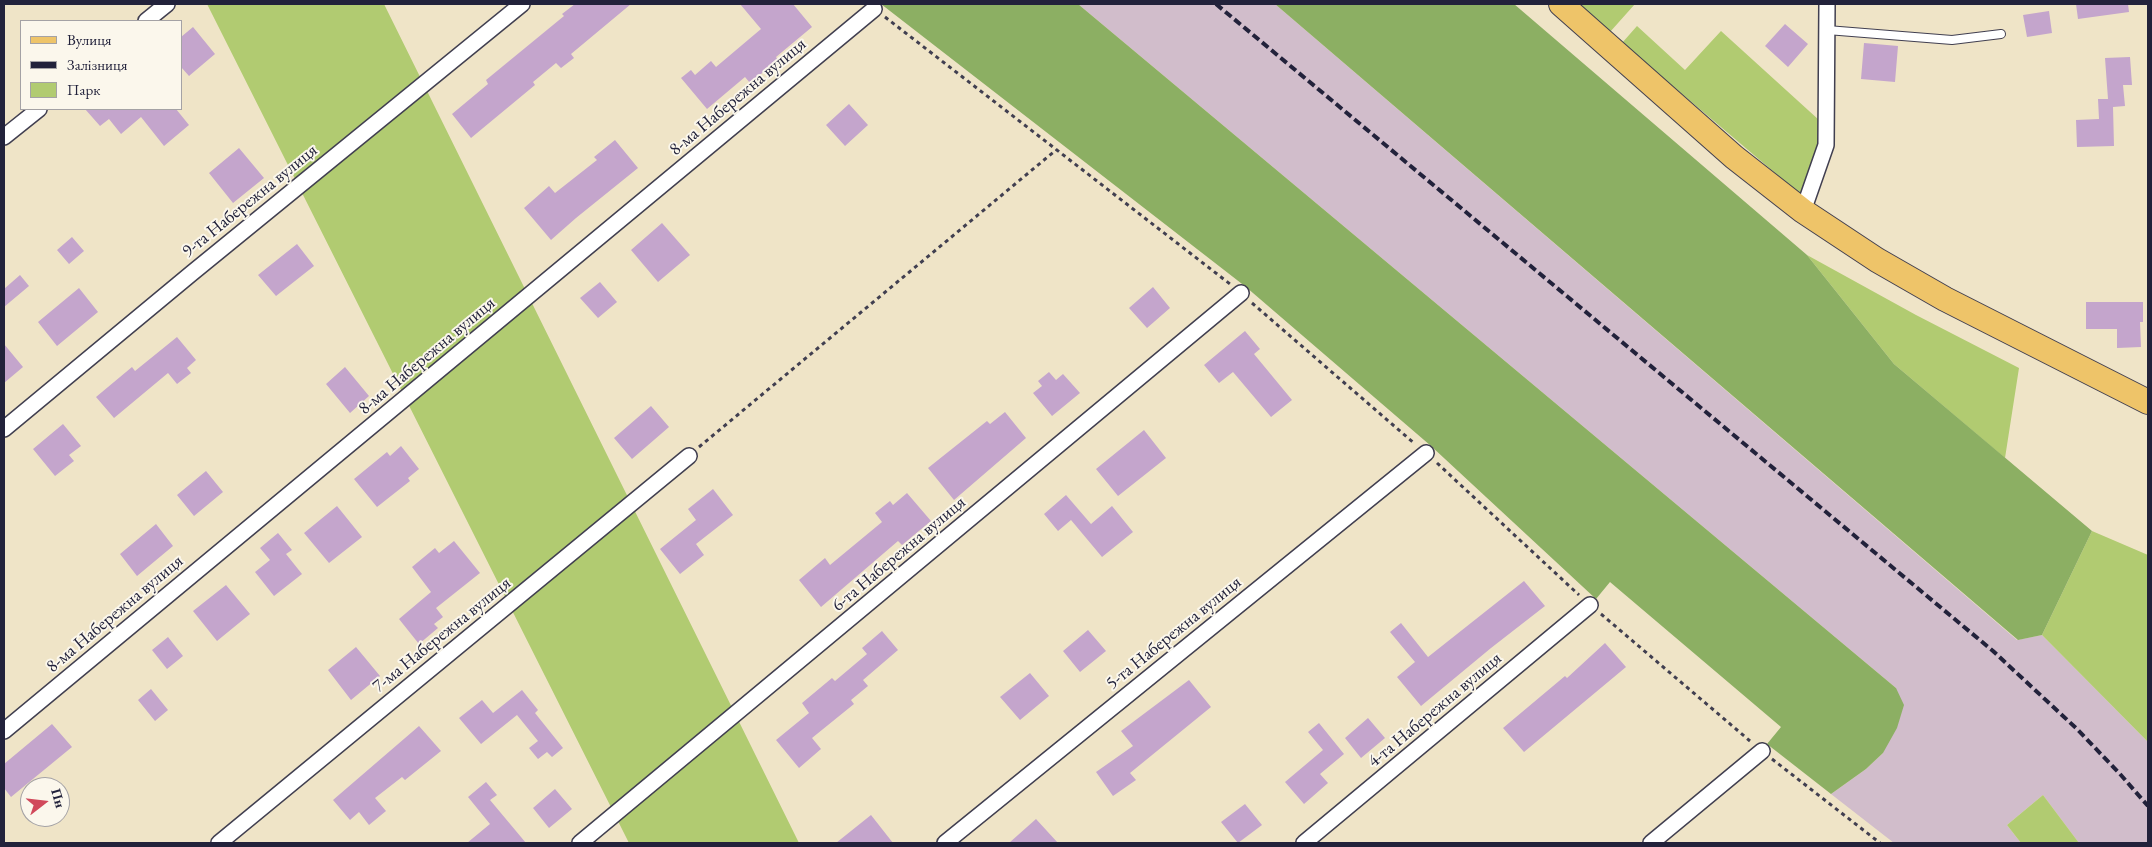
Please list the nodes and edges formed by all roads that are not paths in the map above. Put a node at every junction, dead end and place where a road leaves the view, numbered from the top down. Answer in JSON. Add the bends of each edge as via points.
{"nodes":[{"id":1,"x":168,"y":4,"type":"edge"},
{"id":2,"x":522,"y":4,"type":"edge"},
{"id":3,"x":1561,"y":4,"type":"edge"},
{"id":4,"x":1827,"y":4,"type":"edge"},
{"id":5,"x":874,"y":9,"type":"road end"},
{"id":6,"x":147,"y":20,"type":"edge"},
{"id":7,"x":1827,"y":30,"type":"junction"},
{"id":8,"x":2001,"y":34,"type":"dead end"},
{"id":9,"x":38,"y":110,"type":"edge"},
{"id":10,"x":4,"y":137,"type":"edge"},
{"id":11,"x":1803,"y":210,"type":"junction"},
{"id":12,"x":1241,"y":293,"type":"road end"},
{"id":13,"x":2148,"y":402,"type":"edge"},
{"id":14,"x":4,"y":429,"type":"edge"},
{"id":15,"x":1426,"y":453,"type":"road end"},
{"id":16,"x":689,"y":456,"type":"road end"},
{"id":17,"x":1590,"y":605,"type":"road end"},
{"id":18,"x":4,"y":731,"type":"edge"},
{"id":19,"x":1762,"y":751,"type":"road end"},
{"id":20,"x":219,"y":843,"type":"edge"},
{"id":21,"x":580,"y":843,"type":"edge"},
{"id":22,"x":945,"y":843,"type":"edge"},
{"id":23,"x":1304,"y":843,"type":"edge"},
{"id":24,"x":1651,"y":843,"type":"edge"}],
"edges":[{"from":1,"to":6,"type":"street"},
{"from":2,"to":14,"type":"street","name":"9-та Набережна вулиця"},
{"from":3,"to":11,"type":"main road","via":[[1734,157]]},
{"from":4,"to":7,"type":"street"},
{"from":5,"to":18,"type":"street","name":"8-ма Набережна вулиця"},
{"from":7,"to":8,"type":"lane","via":[[1952,40]]},
{"from":7,"to":11,"type":"street","via":[[1826,145]]},
{"from":9,"to":10,"type":"street"},
{"from":11,"to":13,"type":"main road","via":[[1877,260],[1945,299]]},
{"from":12,"to":21,"type":"street","name":"6-та Набережна вулиця"},
{"from":15,"to":22,"type":"street","name":"5-та Набережна вулиця"},
{"from":16,"to":20,"type":"street","name":"7-ма Набережна вулиця"},
{"from":17,"to":23,"type":"street","name":"4-та Набережна вулиця"},
{"from":19,"to":24,"type":"street"}]}
